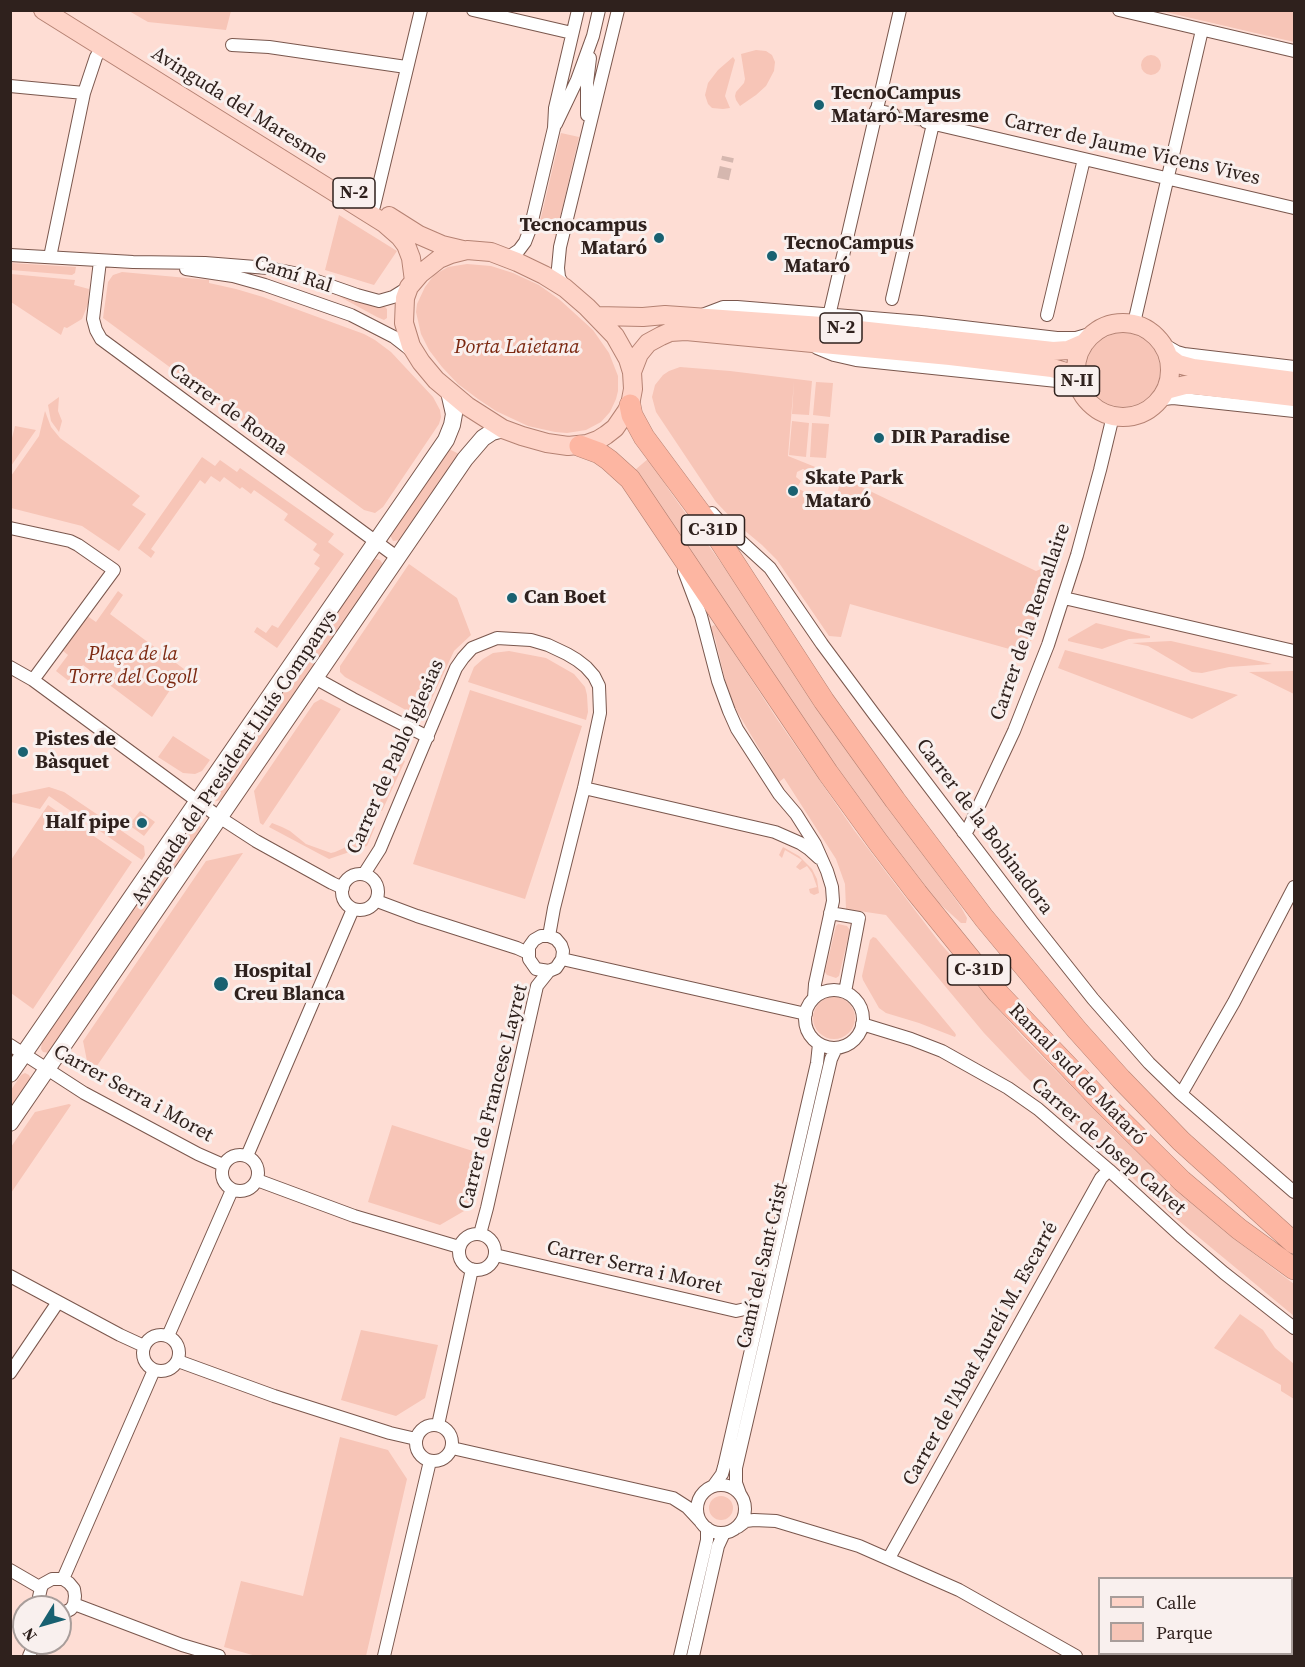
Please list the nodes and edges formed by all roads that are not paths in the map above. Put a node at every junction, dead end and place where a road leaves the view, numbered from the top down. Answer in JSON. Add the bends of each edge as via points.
{"nodes":[{"id":1,"x":43,"y":10,"type":"edge"},
{"id":2,"x":63,"y":10,"type":"edge"},
{"id":3,"x":421,"y":10,"type":"edge"},
{"id":4,"x":473,"y":10,"type":"edge"},
{"id":5,"x":578,"y":10,"type":"edge"},
{"id":6,"x":598,"y":10,"type":"edge"},
{"id":7,"x":618,"y":10,"type":"edge"},
{"id":8,"x":900,"y":10,"type":"edge"},
{"id":9,"x":1119,"y":10,"type":"edge"},
{"id":10,"x":1202,"y":30,"type":"junction"},
{"id":11,"x":572,"y":33,"type":"junction"},
{"id":12,"x":593,"y":36,"type":"junction"},
{"id":13,"x":232,"y":45,"type":"dead end"},
{"id":14,"x":106,"y":50,"type":"junction"},
{"id":15,"x":1294,"y":51,"type":"edge"},
{"id":16,"x":406,"y":67,"type":"junction"},
{"id":17,"x":10,"y":87,"type":"edge"},
{"id":18,"x":84,"y":93,"type":"junction"},
{"id":19,"x":876,"y":110,"type":"junction"},
{"id":20,"x":893,"y":114,"type":"tunnel mouth"},
{"id":21,"x":554,"y":128,"type":"junction"},
{"id":22,"x":587,"y":136,"type":"junction"},
{"id":23,"x":1084,"y":159,"type":"junction"},
{"id":24,"x":1167,"y":178,"type":"junction"},
{"id":25,"x":374,"y":206,"type":"junction"},
{"id":26,"x":1294,"y":208,"type":"edge"},
{"id":27,"x":463,"y":250,"type":"junction"},
{"id":28,"x":10,"y":255,"type":"edge"},
{"id":29,"x":50,"y":257,"type":"junction"},
{"id":30,"x":507,"y":258,"type":"junction"},
{"id":31,"x":100,"y":261,"type":"junction"},
{"id":32,"x":146,"y":262,"type":"junction"},
{"id":33,"x":411,"y":284,"type":"junction"},
{"id":34,"x":565,"y":288,"type":"junction"},
{"id":35,"x":892,"y":299,"type":"dead end"},
{"id":36,"x":1047,"y":315,"type":"dead end"},
{"id":37,"x":597,"y":316,"type":"junction"},
{"id":38,"x":829,"y":316,"type":"junction"},
{"id":39,"x":694,"y":317,"type":"junction"},
{"id":40,"x":1134,"y":323,"type":"junction"},
{"id":41,"x":1088,"y":338,"type":"junction"},
{"id":42,"x":1166,"y":351,"type":"junction"},
{"id":43,"x":417,"y":355,"type":"junction"},
{"id":44,"x":1294,"y":367,"type":"edge"},
{"id":45,"x":632,"y":372,"type":"junction"},
{"id":46,"x":1294,"y":381,"type":"edge"},
{"id":47,"x":1080,"y":387,"type":"junction"},
{"id":48,"x":449,"y":392,"type":"junction"},
{"id":49,"x":1162,"y":396,"type":"junction"},
{"id":50,"x":1294,"y":398,"type":"edge"},
{"id":51,"x":630,"y":405,"type":"junction"},
{"id":52,"x":1294,"y":411,"type":"edge"},
{"id":53,"x":1113,"y":416,"type":"junction"},
{"id":54,"x":503,"y":429,"type":"junction"},
{"id":55,"x":580,"y":446,"type":"junction"},
{"id":56,"x":665,"y":465,"type":"junction"},
{"id":57,"x":10,"y":528,"type":"edge"},
{"id":58,"x":666,"y":531,"type":"junction"},
{"id":59,"x":375,"y":542,"type":"junction"},
{"id":60,"x":398,"y":558,"type":"junction"},
{"id":61,"x":1064,"y":598,"type":"junction"},
{"id":62,"x":1294,"y":651,"type":"edge"},
{"id":63,"x":10,"y":667,"type":"edge"},
{"id":64,"x":315,"y":678,"type":"junction"},
{"id":65,"x":33,"y":680,"type":"junction"},
{"id":66,"x":428,"y":737,"type":"junction"},
{"id":67,"x":584,"y":788,"type":"junction"},
{"id":68,"x":779,"y":794,"type":"junction"},
{"id":69,"x":198,"y":801,"type":"junction"},
{"id":70,"x":219,"y":817,"type":"junction"},
{"id":71,"x":775,"y":832,"type":"junction"},
{"id":72,"x":963,"y":832,"type":"junction"},
{"id":73,"x":821,"y":860,"type":"junction"},
{"id":74,"x":364,"y":874,"type":"junction"},
{"id":75,"x":1294,"y":887,"type":"edge"},
{"id":76,"x":343,"y":888,"type":"junction"},
{"id":77,"x":377,"y":901,"type":"junction"},
{"id":78,"x":353,"y":909,"type":"junction"},
{"id":79,"x":830,"y":914,"type":"junction"},
{"id":80,"x":549,"y":936,"type":"junction"},
{"id":81,"x":528,"y":953,"type":"junction"},
{"id":82,"x":562,"y":959,"type":"junction"},
{"id":83,"x":549,"y":971,"type":"junction"},
{"id":84,"x":844,"y":992,"type":"junction"},
{"id":85,"x":814,"y":998,"type":"junction"},
{"id":86,"x":806,"y":1014,"type":"junction"},
{"id":87,"x":862,"y":1024,"type":"junction"},
{"id":88,"x":819,"y":1044,"type":"junction"},
{"id":89,"x":836,"y":1048,"type":"junction"},
{"id":90,"x":17,"y":1049,"type":"edge"},
{"id":91,"x":47,"y":1070,"type":"junction"},
{"id":92,"x":10,"y":1074,"type":"edge"},
{"id":93,"x":1180,"y":1093,"type":"junction"},
{"id":94,"x":10,"y":1123,"type":"edge"},
{"id":95,"x":247,"y":1156,"type":"junction"},
{"id":96,"x":223,"y":1165,"type":"junction"},
{"id":97,"x":1109,"y":1170,"type":"junction"},
{"id":98,"x":257,"y":1179,"type":"junction"},
{"id":99,"x":232,"y":1190,"type":"junction"},
{"id":100,"x":1294,"y":1192,"type":"edge"},
{"id":101,"x":480,"y":1234,"type":"junction"},
{"id":102,"x":1294,"y":1243,"type":"edge"},
{"id":103,"x":459,"y":1247,"type":"junction"},
{"id":104,"x":495,"y":1255,"type":"junction"},
{"id":105,"x":472,"y":1269,"type":"junction"},
{"id":106,"x":1294,"y":1269,"type":"edge"},
{"id":107,"x":10,"y":1276,"type":"edge"},
{"id":108,"x":762,"y":1299,"type":"junction"},
{"id":109,"x":58,"y":1302,"type":"junction"},
{"id":110,"x":736,"y":1311,"type":"junction"},
{"id":111,"x":1294,"y":1328,"type":"edge"},
{"id":112,"x":755,"y":1331,"type":"junction"},
{"id":113,"x":168,"y":1336,"type":"junction"},
{"id":114,"x":144,"y":1346,"type":"junction"},
{"id":115,"x":178,"y":1361,"type":"junction"},
{"id":116,"x":154,"y":1370,"type":"junction"},
{"id":117,"x":10,"y":1373,"type":"edge"},
{"id":118,"x":438,"y":1425,"type":"junction"},
{"id":119,"x":416,"y":1439,"type":"junction"},
{"id":120,"x":452,"y":1448,"type":"junction"},
{"id":121,"x":430,"y":1461,"type":"junction"},
{"id":122,"x":714,"y":1485,"type":"junction"},
{"id":123,"x":740,"y":1494,"type":"junction"},
{"id":124,"x":703,"y":1525,"type":"junction"},
{"id":125,"x":738,"y":1527,"type":"junction"},
{"id":126,"x":724,"y":1533,"type":"junction"},
{"id":127,"x":889,"y":1558,"type":"junction"},
{"id":128,"x":10,"y":1570,"type":"edge"},
{"id":129,"x":63,"y":1579,"type":"junction"},
{"id":130,"x":41,"y":1588,"type":"junction"},
{"id":131,"x":39,"y":1595,"type":"edge"},
{"id":132,"x":74,"y":1604,"type":"junction"},
{"id":133,"x":72,"y":1606,"type":"edge"},
{"id":134,"x":219,"y":1656,"type":"edge"},
{"id":135,"x":384,"y":1656,"type":"edge"},
{"id":136,"x":680,"y":1656,"type":"edge"},
{"id":137,"x":693,"y":1656,"type":"edge"},
{"id":138,"x":1076,"y":1656,"type":"edge"}],
"edges":[{"from":1,"to":14,"type":"main road","name":"Avinguda del Maresme","number":"N-2"},
{"from":2,"to":25,"type":"main road","name":"Avinguda del Maresme","number":"N-2"},
{"from":3,"to":16,"type":"street"},
{"from":4,"to":11,"type":"street"},
{"from":5,"to":11,"type":"street"},
{"from":6,"to":12,"type":"street"},
{"from":7,"to":22,"type":"street"},
{"from":8,"to":19,"type":"street"},
{"from":9,"to":10,"type":"street"},
{"from":10,"to":15,"type":"street"},
{"from":10,"to":24,"type":"street"},
{"from":11,"to":21,"type":"street"},
{"from":12,"to":21,"type":"street"},
{"from":12,"to":22,"type":"street","via":[[587,84]]},
{"from":13,"to":16,"type":"street"},
{"from":14,"to":18,"type":"street","via":[[96,57]]},
{"from":14,"to":33,"type":"main road","name":"Avinguda del Maresme","number":"N-2","via":[[384,223],[406,245],[411,258]]},
{"from":16,"to":25,"type":"street"},
{"from":17,"to":18,"type":"street"},
{"from":18,"to":29,"type":"street"},
{"from":19,"to":20,"type":"street"},
{"from":19,"to":38,"type":"street"},
{"from":21,"to":30,"type":"street","via":[[530,229],[519,250]]},
{"from":22,"to":34,"type":"street","via":[[558,260]]},
{"from":23,"to":24,"type":"street","name":"Carrer de Jaume Vicens Vives"},
{"from":23,"to":35,"type":"street","name":"Carrer de Jaume Vicens Vives","via":[[929,123]]},
{"from":23,"to":36,"type":"street"},
{"from":24,"to":26,"type":"street","name":"Carrer de Jaume Vicens Vives"},
{"from":24,"to":40,"type":"street"},
{"from":25,"to":27,"type":"main road","name":"Avinguda del Maresme","number":"N-2","via":[[419,236]]},
{"from":27,"to":30,"type":"main road"},
{"from":27,"to":33,"type":"main road","via":[[439,259]]},
{"from":28,"to":29,"type":"street","name":"Camí Ral"},
{"from":29,"to":31,"type":"street","name":"Camí Ral"},
{"from":30,"to":34,"type":"main road"},
{"from":31,"to":32,"type":"street","name":"Camí Ral"},
{"from":31,"to":59,"type":"street","name":"Carrer de Roma","via":[[93,319],[101,339]]},
{"from":32,"to":33,"type":"street","name":"Camí Ral","via":[[268,268],[379,301],[393,297]]},
{"from":32,"to":43,"type":"street","name":"Camí Ral","via":[[265,285],[372,324]]},
{"from":33,"to":43,"type":"main road","via":[[405,298],[404,323]]},
{"from":34,"to":37,"type":"main road"},
{"from":37,"to":39,"type":"main road","number":"N-2"},
{"from":37,"to":45,"type":"main road","via":[[622,347]]},
{"from":38,"to":39,"type":"street","via":[[737,307]]},
{"from":38,"to":41,"type":"street"},
{"from":39,"to":41,"type":"main road","number":"N-2","via":[[822,326],[1053,351],[1068,350]]},
{"from":40,"to":41,"type":"main road","via":[[1112,323]]},
{"from":40,"to":42,"type":"main road","via":[[1154,333]]},
{"from":41,"to":47,"type":"main road","number":"N-II","via":[[1076,362]]},
{"from":42,"to":44,"type":"street"},
{"from":42,"to":46,"type":"main road","via":[[1193,369]]},
{"from":42,"to":49,"type":"main road","via":[[1171,369]]},
{"from":43,"to":48,"type":"main road"},
{"from":45,"to":47,"type":"main road","number":"N-2","via":[[643,348],[660,336],[686,331],[1052,368],[1066,372]]},
{"from":45,"to":51,"type":"main road"},
{"from":47,"to":53,"type":"main road","number":"N-II","via":[[1098,410]]},
{"from":48,"to":54,"type":"main road"},
{"from":48,"to":59,"type":"street","name":"Avinguda del President Lluís Companys","via":[[454,414],[446,440]]},
{"from":49,"to":50,"type":"main road","via":[[1193,385]]},
{"from":49,"to":52,"type":"street"},
{"from":49,"to":53,"type":"main road","number":"N-II","via":[[1151,409],[1133,416]]},
{"from":51,"to":55,"type":"main road","via":[[606,435]]},
{"from":51,"to":56,"type":"highway","via":[[640,430]]},
{"from":53,"to":61,"type":"street","name":"Carrer de la Remallaire"},
{"from":54,"to":55,"type":"main road","via":[[547,443]]},
{"from":54,"to":60,"type":"street","name":"Avinguda del President Lluís Companys","via":[[476,444]]},
{"from":55,"to":58,"type":"highway","number":"C-31D","via":[[599,453],[624,472]]},
{"from":56,"to":72,"type":"street","name":"Carrer de la Bobinadora","via":[[685,480],[722,524],[770,568]]},
{"from":56,"to":102,"type":"highway","name":"Ramal sud de Mataró","number":"C-31D","via":[[713,530],[824,701],[984,918],[1129,1087],[1190,1149]]},
{"from":57,"to":65,"type":"street","via":[[70,541],[114,570]]},
{"from":58,"to":68,"type":"street","via":[[685,573],[729,711]]},
{"from":58,"to":106,"type":"highway","name":"Ramal sud de Mataró","number":"C-31D","via":[[828,773],[917,894],[998,993],[1182,1181]]},
{"from":59,"to":60,"type":"street","name":"Carrer de Roma"},
{"from":59,"to":69,"type":"street","name":"Avinguda del President Lluís Companys"},
{"from":60,"to":64,"type":"street","name":"Avinguda del President Lluís Companys"},
{"from":61,"to":62,"type":"street"},
{"from":61,"to":72,"type":"street","name":"Carrer de la Remallaire","via":[[1014,731],[968,829]]},
{"from":63,"to":65,"type":"street"},
{"from":64,"to":66,"type":"street"},
{"from":64,"to":70,"type":"street","name":"Avinguda del President Lluís Companys"},
{"from":65,"to":69,"type":"street"},
{"from":66,"to":67,"type":"street","name":"Carrer de Pablo Iglesias","via":[[456,668],[472,648],[497,638],[548,645],[586,667],[599,686],[600,713]]},
{"from":66,"to":74,"type":"street","name":"Carrer de Pablo Iglesias","via":[[380,849]]},
{"from":67,"to":71,"type":"street"},
{"from":67,"to":80,"type":"street"},
{"from":68,"to":71,"type":"street","via":[[792,824],[785,831]]},
{"from":68,"to":73,"type":"street","via":[[806,829]]},
{"from":69,"to":70,"type":"street"},
{"from":69,"to":90,"type":"street","name":"Avinguda del President Lluís Companys"},
{"from":70,"to":76,"type":"street"},
{"from":70,"to":91,"type":"street","name":"Avinguda del President Lluís Companys"},
{"from":71,"to":73,"type":"street","via":[[800,843]]},
{"from":72,"to":93,"type":"street","name":"Carrer de la Bobinadora","via":[[1087,992]]},
{"from":73,"to":79,"type":"street","via":[[832,886]]},
{"from":74,"to":76,"type":"street","via":[[351,876]]},
{"from":74,"to":77,"type":"street","via":[[377,884]]},
{"from":75,"to":93,"type":"street","via":[[1234,1002]]},
{"from":76,"to":78,"type":"street","via":[[344,900]]},
{"from":77,"to":78,"type":"street","via":[[367,909]]},
{"from":77,"to":81,"type":"street"},
{"from":78,"to":95,"type":"street"},
{"from":79,"to":84,"type":"street","via":[[859,918]]},
{"from":79,"to":85,"type":"street"},
{"from":80,"to":81,"type":"street","via":[[534,940]]},
{"from":80,"to":82,"type":"street","via":[[561,945]]},
{"from":81,"to":83,"type":"street","via":[[536,969]]},
{"from":82,"to":83,"type":"street"},
{"from":82,"to":86,"type":"street"},
{"from":83,"to":101,"type":"street","name":"Carrer de Francesc Layret","via":[[534,996]]},
{"from":84,"to":85,"type":"street","via":[[828,991]]},
{"from":84,"to":87,"type":"street","via":[[861,1009]]},
{"from":85,"to":86,"type":"street"},
{"from":86,"to":88,"type":"street","via":[[809,1033]]},
{"from":87,"to":89,"type":"street","via":[[855,1039]]},
{"from":87,"to":97,"type":"street","name":"Carrer de Josep Calvet","via":[[911,1039],[976,1069],[1038,1109]]},
{"from":88,"to":89,"type":"street"},
{"from":88,"to":108,"type":"street","name":"Camí del Sant Crist","via":[[818,1064]]},
{"from":89,"to":123,"type":"street","name":"Camí del Sant Crist","via":[[736,1468]]},
{"from":90,"to":91,"type":"street","name":"Carrer Serra i Moret"},
{"from":90,"to":92,"type":"street","name":"Avinguda del President Lluís Companys"},
{"from":91,"to":94,"type":"street","name":"Avinguda del President Lluís Companys"},
{"from":91,"to":96,"type":"street","name":"Carrer Serra i Moret"},
{"from":93,"to":100,"type":"street","name":"Carrer de la Bobinadora"},
{"from":95,"to":96,"type":"street","via":[[236,1155]]},
{"from":95,"to":98,"type":"street","via":[[256,1166]]},
{"from":96,"to":99,"type":"street","via":[[222,1177]]},
{"from":97,"to":111,"type":"street","name":"Carrer de Josep Calvet","via":[[1182,1237]]},
{"from":97,"to":127,"type":"street","name":"Carrer de l'Abat Aurelí M. Escarré","via":[[1101,1178]]},
{"from":98,"to":99,"type":"street","via":[[249,1189]]},
{"from":98,"to":103,"type":"street","via":[[354,1216]]},
{"from":99,"to":113,"type":"street"},
{"from":101,"to":103,"type":"street","via":[[467,1236]]},
{"from":101,"to":104,"type":"street","via":[[492,1241]]},
{"from":103,"to":105,"type":"street","via":[[463,1263]]},
{"from":104,"to":105,"type":"street","via":[[489,1266]]},
{"from":104,"to":110,"type":"street","name":"Carrer Serra i Moret"},
{"from":105,"to":118,"type":"street"},
{"from":107,"to":109,"type":"street"},
{"from":108,"to":110,"type":"street","name":"Carrer Serra i Moret","via":[[750,1308]]},
{"from":108,"to":112,"type":"street","name":"Camí del Sant Crist"},
{"from":109,"to":114,"type":"street"},
{"from":109,"to":117,"type":"street"},
{"from":110,"to":112,"type":"street"},
{"from":112,"to":122,"type":"street","name":"Camí del Sant Crist","via":[[722,1474]]},
{"from":113,"to":114,"type":"street","via":[[152,1338]]},
{"from":113,"to":115,"type":"street","via":[[178,1346]]},
{"from":114,"to":116,"type":"street","via":[[145,1363]]},
{"from":115,"to":116,"type":"street","via":[[165,1371]]},
{"from":115,"to":119,"type":"street","via":[[274,1396]]},
{"from":116,"to":129,"type":"street"},
{"from":118,"to":119,"type":"street","via":[[427,1426]]},
{"from":118,"to":120,"type":"street","via":[[448,1431]]},
{"from":119,"to":121,"type":"street","via":[[419,1453]]},
{"from":120,"to":121,"type":"street","via":[[444,1459]]},
{"from":120,"to":124,"type":"street","via":[[673,1498]]},
{"from":121,"to":135,"type":"street"},
{"from":122,"to":123,"type":"street","via":[[728,1485]]},
{"from":122,"to":124,"type":"street","via":[[699,1498],[697,1510]]},
{"from":123,"to":125,"type":"street","via":[[745,1508]]},
{"from":124,"to":126,"type":"street"},
{"from":124,"to":136,"type":"street","via":[[707,1540]]},
{"from":125,"to":126,"type":"street"},
{"from":125,"to":127,"type":"street","via":[[746,1521],[776,1521]]},
{"from":126,"to":137,"type":"street"},
{"from":127,"to":138,"type":"street","via":[[959,1590]]},
{"from":128,"to":130,"type":"street"},
{"from":129,"to":130,"type":"street","via":[[52,1579]]},
{"from":129,"to":132,"type":"street","via":[[74,1589]]},
{"from":130,"to":131,"type":"street"},
{"from":132,"to":133,"type":"street"},
{"from":132,"to":134,"type":"street"}]}
